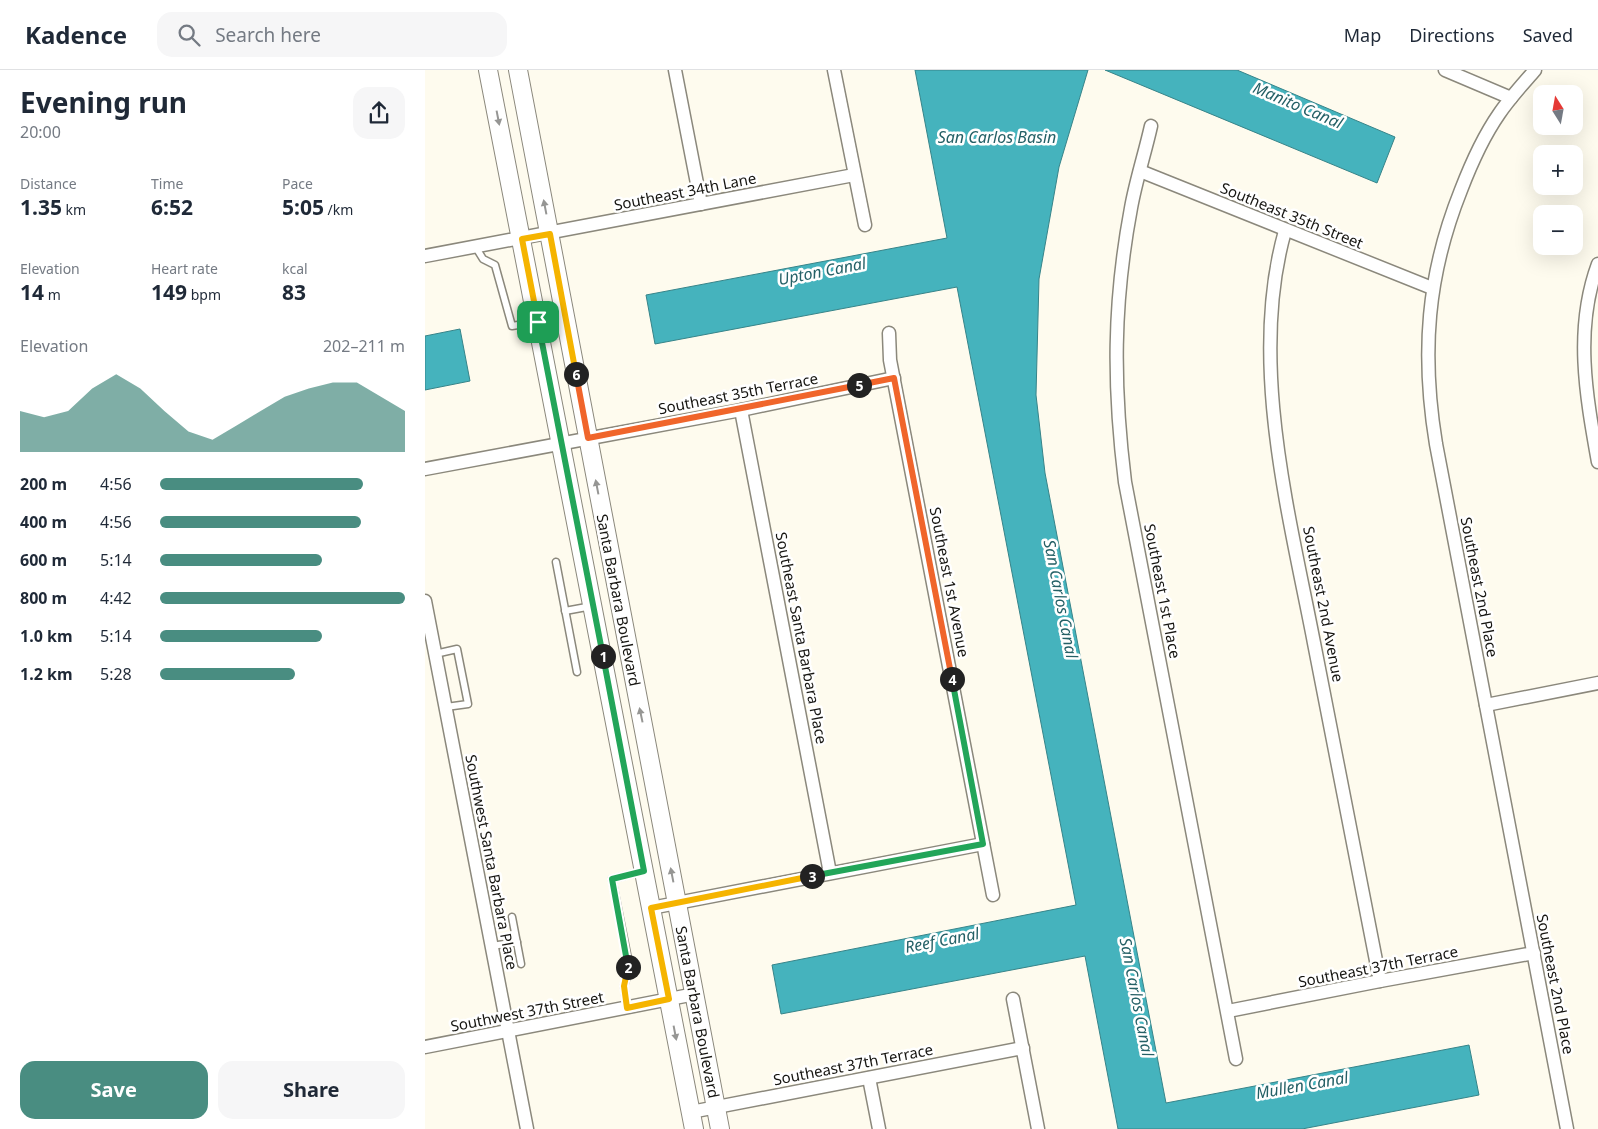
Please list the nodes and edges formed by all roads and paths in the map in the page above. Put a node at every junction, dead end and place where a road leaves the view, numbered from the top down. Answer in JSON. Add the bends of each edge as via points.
{"nodes":[{"id":1,"x":488,"y":70,"type":"edge"},
{"id":2,"x":518,"y":70,"type":"edge"},
{"id":3,"x":675,"y":70,"type":"edge"},
{"id":4,"x":834,"y":70,"type":"edge"},
{"id":5,"x":1445,"y":70,"type":"edge"},
{"id":6,"x":1535,"y":70,"type":"edge"},
{"id":7,"x":1511,"y":98,"type":"junction"},
{"id":8,"x":1151,"y":126,"type":"dead end"},
{"id":9,"x":1141,"y":172,"type":"junction"},
{"id":10,"x":854,"y":175,"type":"junction"},
{"id":11,"x":701,"y":204,"type":"junction"},
{"id":12,"x":865,"y":225,"type":"dead end"},
{"id":13,"x":1285,"y":230,"type":"junction"},
{"id":14,"x":550,"y":234,"type":"junction"},
{"id":15,"x":522,"y":239,"type":"junction"},
{"id":16,"x":475,"y":246,"type":"junction"},
{"id":17,"x":425,"y":256,"type":"edge"},
{"id":18,"x":1598,"y":264,"type":"edge"},
{"id":19,"x":1432,"y":288,"type":"junction"},
{"id":20,"x":538,"y":322,"type":"junction"},
{"id":21,"x":889,"y":332,"type":"dead end"},
{"id":22,"x":894,"y":378,"type":"junction"},
{"id":23,"x":741,"y":410,"type":"junction"},
{"id":24,"x":588,"y":438,"type":"junction"},
{"id":25,"x":562,"y":443,"type":"junction"},
{"id":26,"x":1598,"y":462,"type":"edge"},
{"id":27,"x":425,"y":469,"type":"edge"},
{"id":28,"x":556,"y":562,"type":"dead end"},
{"id":29,"x":425,"y":601,"type":"edge"},
{"id":30,"x":593,"y":606,"type":"junction"},
{"id":31,"x":565,"y":611,"type":"junction"},
{"id":32,"x":435,"y":654,"type":"junction"},
{"id":33,"x":631,"y":668,"type":"junction"},
{"id":34,"x":577,"y":672,"type":"dead end"},
{"id":35,"x":606,"y":673,"type":"junction"},
{"id":36,"x":1598,"y":683,"type":"edge"},
{"id":37,"x":1486,"y":705,"type":"junction"},
{"id":38,"x":446,"y":707,"type":"junction"},
{"id":39,"x":983,"y":844,"type":"junction"},
{"id":40,"x":644,"y":871,"type":"junction"},
{"id":41,"x":830,"y":872,"type":"junction"},
{"id":42,"x":993,"y":896,"type":"dead end"},
{"id":43,"x":677,"y":902,"type":"junction"},
{"id":44,"x":651,"y":908,"type":"junction"},
{"id":45,"x":512,"y":917,"type":"dead end"},
{"id":46,"x":517,"y":942,"type":"junction"},
{"id":47,"x":492,"y":946,"type":"junction"},
{"id":48,"x":1534,"y":953,"type":"junction"},
{"id":49,"x":521,"y":964,"type":"dead end"},
{"id":50,"x":1380,"y":980,"type":"junction"},
{"id":51,"x":695,"y":994,"type":"junction"},
{"id":52,"x":669,"y":999,"type":"junction"},
{"id":53,"x":1013,"y":999,"type":"dead end"},
{"id":54,"x":627,"y":1008,"type":"junction"},
{"id":55,"x":1228,"y":1011,"type":"junction"},
{"id":56,"x":508,"y":1031,"type":"junction"},
{"id":57,"x":425,"y":1047,"type":"edge"},
{"id":58,"x":1023,"y":1048,"type":"junction"},
{"id":59,"x":1236,"y":1059,"type":"dead end"},
{"id":60,"x":869,"y":1078,"type":"junction"},
{"id":61,"x":717,"y":1108,"type":"junction"},
{"id":62,"x":692,"y":1121,"type":"edge"},
{"id":63,"x":527,"y":1129,"type":"edge"},
{"id":64,"x":721,"y":1129,"type":"edge"},
{"id":65,"x":879,"y":1129,"type":"edge"},
{"id":66,"x":1038,"y":1129,"type":"edge"},
{"id":67,"x":1567,"y":1129,"type":"edge"}],
"edges":[{"from":1,"to":15,"type":"main road","name":"Santa Barbara Boulevard","one_way":true},
{"from":14,"to":2,"type":"main road","name":"Santa Barbara Boulevard","one_way":true},
{"from":3,"to":11,"type":"street"},
{"from":4,"to":10,"type":"street"},
{"from":5,"to":7,"type":"street"},
{"from":6,"to":7,"type":"street","name":"Southeast 2nd Place"},
{"from":7,"to":19,"type":"street","name":"Southeast 2nd Place","via":[[1494,123],[1467,176],[1443,241]]},
{"from":8,"to":9,"type":"street","name":"Southeast 1st Place"},
{"from":9,"to":13,"type":"street","name":"Southeast 35th Street"},
{"from":9,"to":55,"type":"street","name":"Southeast 1st Place","via":[[1131,205],[1119,291],[1115,345],[1118,427],[1125,482]]},
{"from":10,"to":11,"type":"street","name":"Southeast 34th Lane"},
{"from":10,"to":12,"type":"street"},
{"from":11,"to":14,"type":"street","name":"Southeast 34th Lane"},
{"from":13,"to":19,"type":"street","name":"Southeast 35th Street"},
{"from":13,"to":50,"type":"street","name":"Southeast 2nd Avenue","via":[[1271,328],[1273,401],[1292,528]]},
{"from":14,"to":15,"type":"street","name":"Southeast 34th Lane"},
{"from":14,"to":24,"type":"main road","name":"Santa Barbara Boulevard"},
{"from":15,"to":16,"type":"street","name":"Southeast 34th Lane"},
{"from":15,"to":20,"type":"main road","name":"Santa Barbara Boulevard"},
{"from":16,"to":17,"type":"street","name":"Southeast 34th Lane"},
{"from":16,"to":20,"type":"lane","via":[[483,259],[495,265],[512,326]]},
{"from":18,"to":26,"type":"street","via":[[1589,295],[1583,352],[1586,396]]},
{"from":19,"to":37,"type":"street","name":"Southeast 2nd Place","via":[[1427,351],[1431,413]]},
{"from":20,"to":25,"type":"main road","name":"Santa Barbara Boulevard"},
{"from":21,"to":22,"type":"street","name":"Southeast 1st Avenue"},
{"from":22,"to":23,"type":"street","name":"Southeast 35th Terrace"},
{"from":22,"to":39,"type":"street","name":"Southeast 1st Avenue"},
{"from":23,"to":24,"type":"street","name":"Southeast 35th Terrace"},
{"from":23,"to":41,"type":"street","name":"Southeast Santa Barbara Place"},
{"from":24,"to":25,"type":"street","name":"Southeast 35th Terrace"},
{"from":33,"to":24,"type":"main road","name":"Santa Barbara Boulevard","one_way":true},
{"from":25,"to":27,"type":"street","name":"Southeast 35th Terrace"},
{"from":25,"to":30,"type":"main road","name":"Santa Barbara Boulevard"},
{"from":28,"to":31,"type":"lane"},
{"from":29,"to":32,"type":"street","name":"Southwest Santa Barbara Place"},
{"from":30,"to":31,"type":"lane"},
{"from":30,"to":35,"type":"main road","name":"Santa Barbara Boulevard"},
{"from":31,"to":34,"type":"lane"},
{"from":32,"to":38,"type":"street","name":"Southwest Santa Barbara Place"},
{"from":32,"to":38,"type":"lane","via":[[457,649],[468,704]]},
{"from":33,"to":35,"type":"main road"},
{"from":43,"to":33,"type":"main road","name":"Santa Barbara Boulevard","one_way":true},
{"from":35,"to":40,"type":"main road","name":"Santa Barbara Boulevard"},
{"from":36,"to":37,"type":"street"},
{"from":37,"to":48,"type":"street","name":"Southeast 2nd Place"},
{"from":38,"to":47,"type":"street","name":"Southwest Santa Barbara Place"},
{"from":39,"to":41,"type":"street"},
{"from":39,"to":42,"type":"street","name":"Southeast 1st Avenue"},
{"from":40,"to":44,"type":"main road","name":"Santa Barbara Boulevard"},
{"from":40,"to":54,"type":"lane","via":[[612,879],[628,959],[624,986]]},
{"from":41,"to":43,"type":"street"},
{"from":43,"to":44,"type":"street"},
{"from":43,"to":51,"type":"main road","name":"Santa Barbara Boulevard"},
{"from":44,"to":52,"type":"main road","name":"Santa Barbara Boulevard"},
{"from":45,"to":46,"type":"lane"},
{"from":46,"to":47,"type":"lane"},
{"from":46,"to":49,"type":"lane"},
{"from":47,"to":56,"type":"street","name":"Southwest Santa Barbara Place"},
{"from":48,"to":50,"type":"street","name":"Southeast 37th Terrace"},
{"from":48,"to":67,"type":"street","name":"Southeast 2nd Place"},
{"from":50,"to":55,"type":"street","name":"Southeast 37th Terrace"},
{"from":51,"to":52,"type":"street","name":"Southwest 37th Street"},
{"from":51,"to":61,"type":"main road","name":"Santa Barbara Boulevard"},
{"from":52,"to":54,"type":"street","name":"Southwest 37th Street"},
{"from":52,"to":62,"type":"main road","name":"Santa Barbara Boulevard","one_way":true},
{"from":53,"to":58,"type":"street"},
{"from":54,"to":56,"type":"street","name":"Southwest 37th Street"},
{"from":55,"to":59,"type":"street","name":"Southeast 1st Place"},
{"from":56,"to":57,"type":"street","name":"Southwest 37th Street"},
{"from":56,"to":63,"type":"street","name":"Southwest Santa Barbara Place"},
{"from":58,"to":60,"type":"street","name":"Southeast 37th Terrace"},
{"from":58,"to":66,"type":"street"},
{"from":60,"to":61,"type":"street","name":"Southeast 37th Terrace"},
{"from":60,"to":65,"type":"street"},
{"from":61,"to":62,"type":"street","name":"Southeast 37th Terrace"},
{"from":61,"to":64,"type":"main road","name":"Santa Barbara Boulevard"}]}
